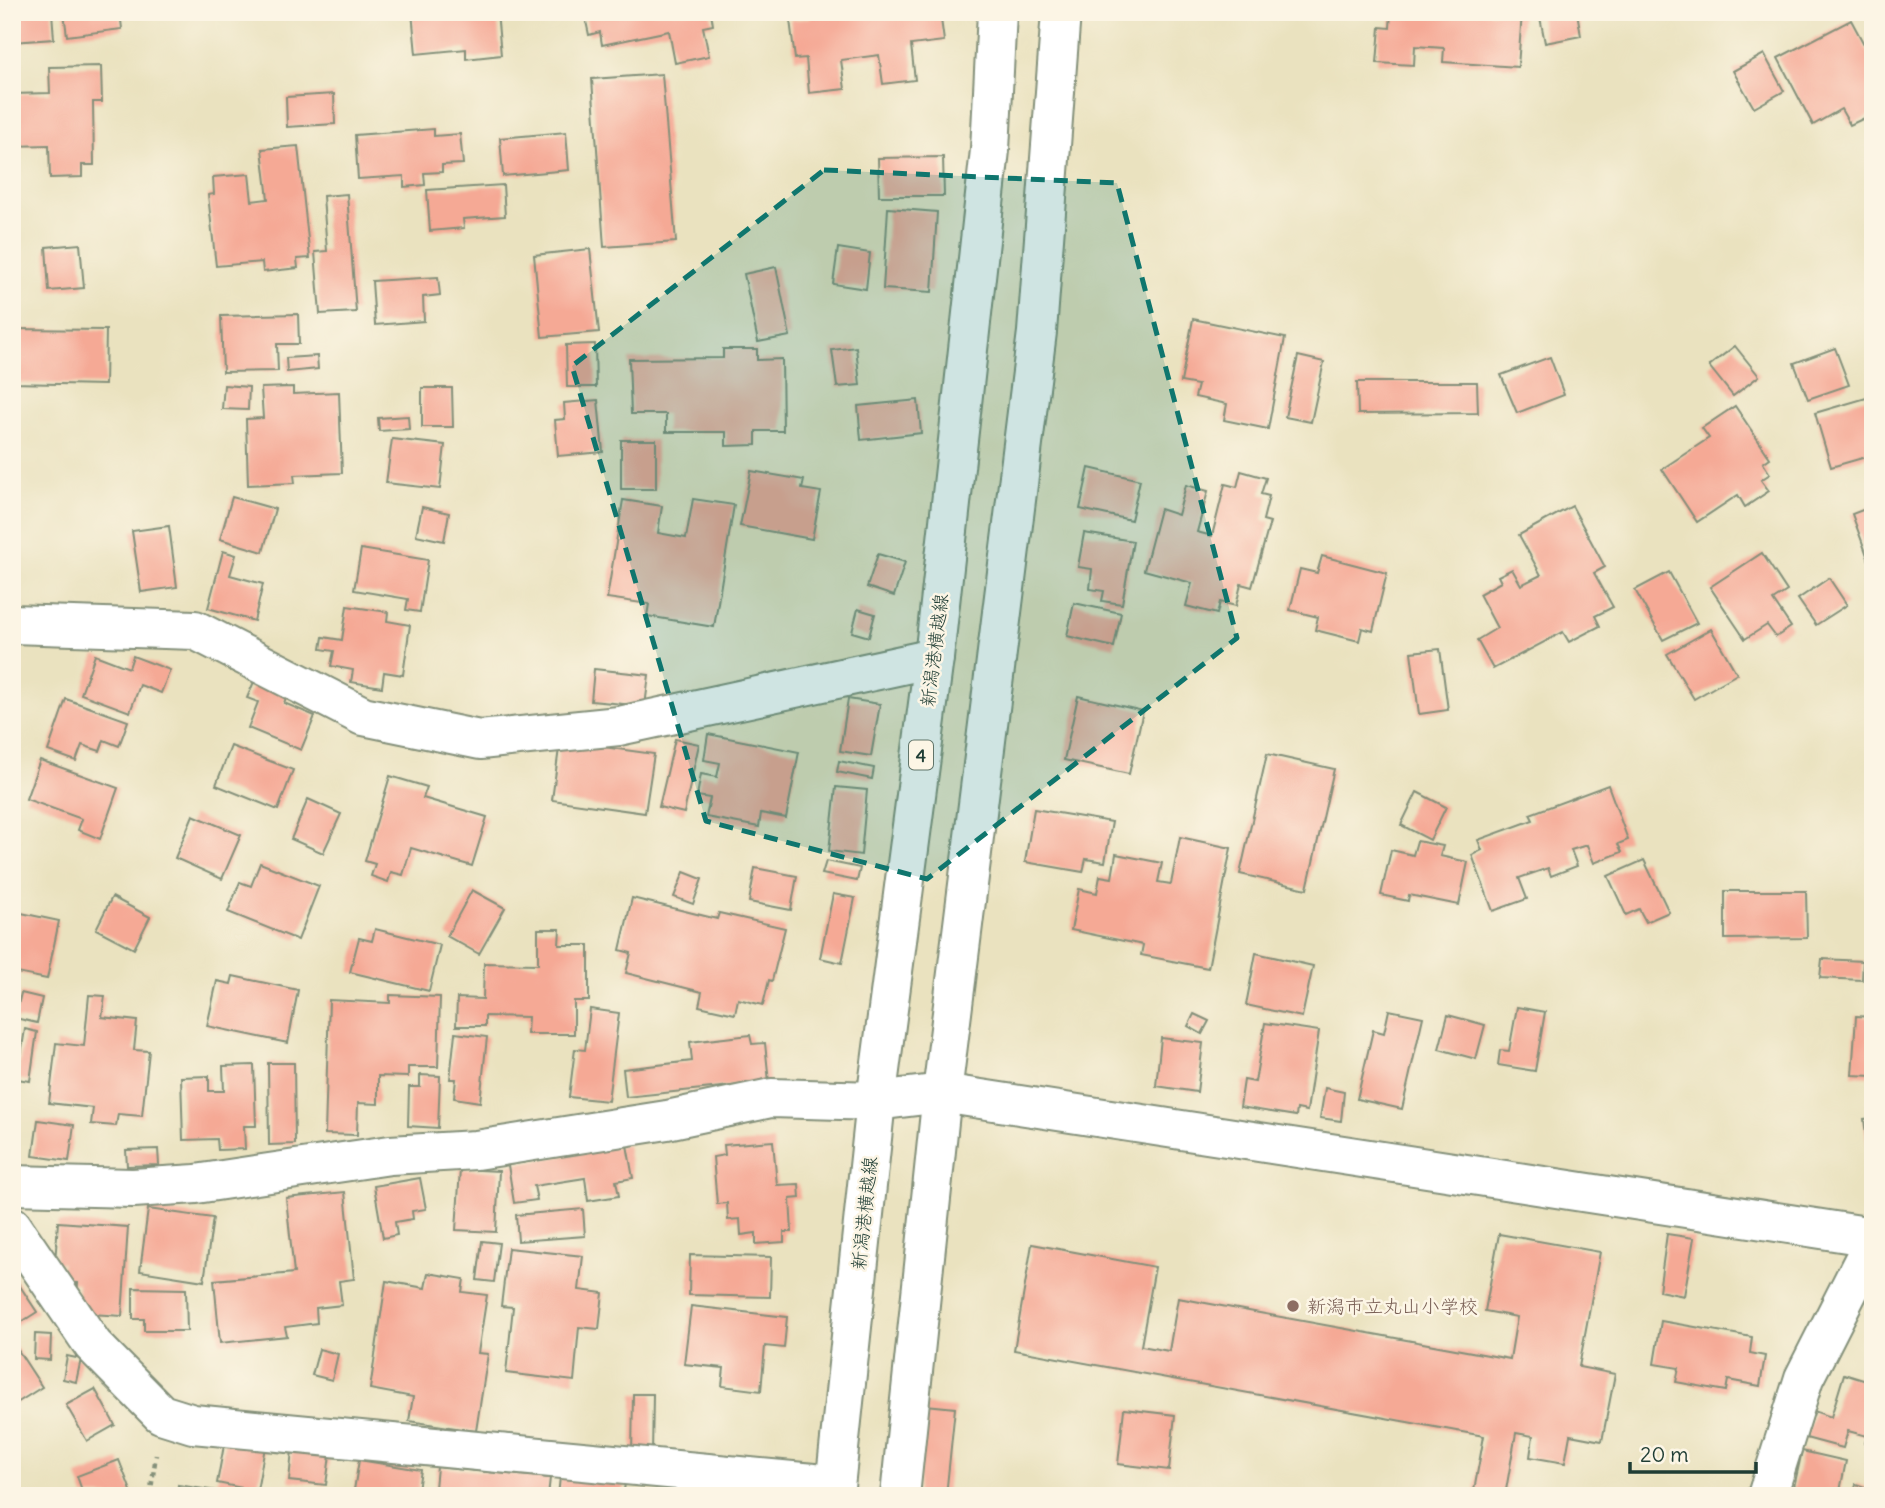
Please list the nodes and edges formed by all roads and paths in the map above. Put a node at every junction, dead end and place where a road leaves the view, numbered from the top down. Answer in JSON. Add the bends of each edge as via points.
{"nodes":[{"id":1,"x":997,"y":12,"type":"edge"},
{"id":2,"x":1061,"y":12,"type":"edge"},
{"id":3,"x":12,"y":624,"type":"edge"},
{"id":4,"x":934,"y":658,"type":"junction"},
{"id":5,"x":942,"y":1093,"type":"junction"},
{"id":6,"x":876,"y":1101,"type":"junction"},
{"id":7,"x":12,"y":1185,"type":"edge"},
{"id":8,"x":12,"y":1226,"type":"edge"},
{"id":9,"x":1873,"y":1239,"type":"edge"},
{"id":10,"x":835,"y":1490,"type":"edge"},
{"id":11,"x":900,"y":1496,"type":"edge"},
{"id":12,"x":1768,"y":1496,"type":"edge"}],
"edges":[{"from":1,"to":4,"type":"street","name":"新潟港横越線","number":"4","via":[[990,150]]},
{"from":2,"to":5,"type":"street","via":[[1037,332]]},
{"from":3,"to":4,"type":"street","via":[[195,630],[363,716],[480,740],[619,726]]},
{"from":4,"to":6,"type":"street","name":"新潟港横越線","number":"4"},
{"from":5,"to":6,"type":"street"},
{"from":5,"to":9,"type":"street"},
{"from":5,"to":11,"type":"street"},
{"from":6,"to":7,"type":"street","via":[[771,1098],[667,1121],[476,1150],[390,1155],[196,1184],[133,1188]]},
{"from":6,"to":10,"type":"street","name":"新潟港横越線","number":"4"},
{"from":8,"to":10,"type":"street","via":[[93,1345],[161,1414],[193,1424]]},
{"from":9,"to":12,"type":"street","via":[[1804,1378]]}]}
